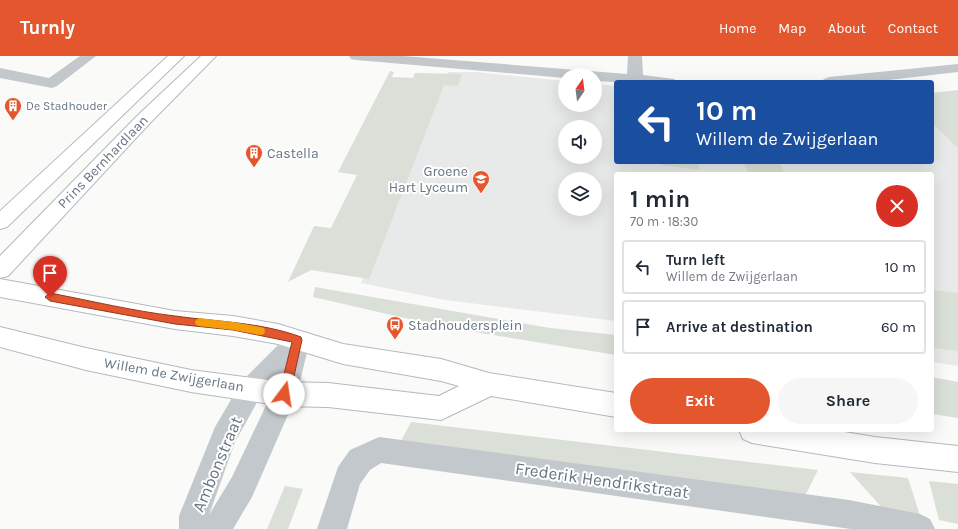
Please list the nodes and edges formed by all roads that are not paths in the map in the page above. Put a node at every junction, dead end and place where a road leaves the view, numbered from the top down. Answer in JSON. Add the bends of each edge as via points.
{"nodes":[{"id":1,"x":89,"y":56,"type":"edge"},
{"id":2,"x":177,"y":56,"type":"edge"},
{"id":3,"x":209,"y":56,"type":"edge"},
{"id":4,"x":356,"y":56,"type":"edge"},
{"id":5,"x":635,"y":56,"type":"edge"},
{"id":6,"x":481,"y":61,"type":"edge"},
{"id":7,"x":958,"y":68,"type":"edge"},
{"id":8,"x":558,"y":71,"type":"edge"},
{"id":9,"x":0,"y":73,"type":"edge"},
{"id":10,"x":602,"y":77,"type":"edge"},
{"id":11,"x":635,"y":79,"type":"junction"},
{"id":12,"x":646,"y":80,"type":"edge"},
{"id":13,"x":847,"y":80,"type":"edge"},
{"id":14,"x":0,"y":222,"type":"edge"},
{"id":15,"x":0,"y":270,"type":"edge"},
{"id":16,"x":0,"y":288,"type":"edge"},
{"id":17,"x":0,"y":337,"type":"edge"},
{"id":18,"x":298,"y":340,"type":"junction"},
{"id":19,"x":489,"y":384,"type":"junction"},
{"id":20,"x":251,"y":389,"type":"junction"},
{"id":21,"x":284,"y":394,"type":"junction"},
{"id":22,"x":614,"y":405,"type":"edge"},
{"id":23,"x":764,"y":432,"type":"edge"},
{"id":24,"x":958,"y":460,"type":"edge"},
{"id":25,"x":851,"y":522,"type":"edge"},
{"id":26,"x":194,"y":529,"type":"edge"},
{"id":27,"x":217,"y":529,"type":"edge"},
{"id":28,"x":332,"y":529,"type":"edge"},
{"id":29,"x":920,"y":529,"type":"edge"}],
"edges":[{"from":1,"to":9,"type":"street","via":[[52,83]]},
{"from":2,"to":14,"type":"street","name":"Prins Bernhardlaan"},
{"from":3,"to":15,"type":"street","name":"Prins Bernhardlaan","via":[[143,120]]},
{"from":4,"to":6,"type":"street","via":[[431,64]]},
{"from":5,"to":11,"type":"street"},
{"from":6,"to":8,"type":"street"},
{"from":7,"to":13,"type":"street"},
{"from":10,"to":11,"type":"street"},
{"from":11,"to":12,"type":"street"},
{"from":16,"to":18,"type":"street","via":[[175,320],[233,326]]},
{"from":17,"to":20,"type":"street","name":"Willem de Zwijgerlaan","via":[[86,359],[191,381]]},
{"from":18,"to":19,"type":"street","via":[[343,354],[441,370]]},
{"from":18,"to":20,"type":"street","name":"Ambonstraat"},
{"from":18,"to":21,"type":"street","name":"Ambonstraat"},
{"from":19,"to":21,"type":"street","name":"Willem de Zwijgerlaan","via":[[441,408],[328,395]]},
{"from":19,"to":22,"type":"street"},
{"from":20,"to":21,"type":"street","name":"Willem de Zwijgerlaan"},
{"from":20,"to":26,"type":"street","name":"Ambonstraat","via":[[224,436],[194,516]]},
{"from":21,"to":27,"type":"street","name":"Ambonstraat","via":[[242,487]]},
{"from":23,"to":24,"type":"street"},
{"from":25,"to":28,"type":"street","name":"Frederik Hendrikstraat","via":[[379,450],[360,460],[348,477]]},
{"from":25,"to":29,"type":"street","name":"Frederik Hendrikstraat"}]}
